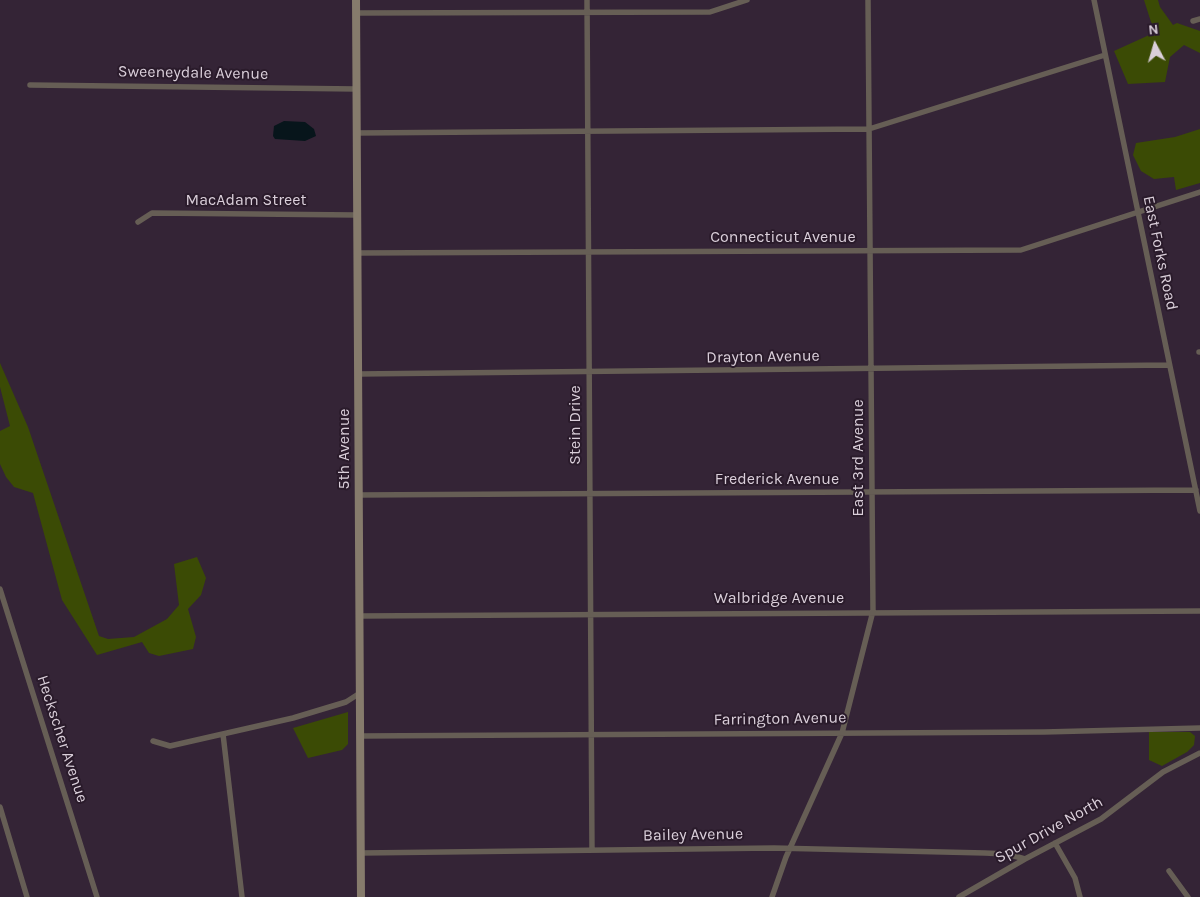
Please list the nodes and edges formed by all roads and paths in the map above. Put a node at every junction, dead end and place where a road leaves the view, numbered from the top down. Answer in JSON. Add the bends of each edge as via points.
{"nodes":[{"id":1,"x":356,"y":0,"type":"edge"},
{"id":2,"x":587,"y":0,"type":"edge"},
{"id":3,"x":747,"y":0,"type":"edge"},
{"id":4,"x":868,"y":0,"type":"edge"},
{"id":5,"x":1094,"y":0,"type":"edge"},
{"id":6,"x":587,"y":12,"type":"junction"},
{"id":7,"x":356,"y":13,"type":"junction"},
{"id":8,"x":1200,"y":19,"type":"edge"},
{"id":9,"x":1193,"y":21,"type":"dead end"},
{"id":10,"x":1105,"y":55,"type":"junction"},
{"id":11,"x":30,"y":85,"type":"dead end"},
{"id":12,"x":356,"y":89,"type":"junction"},
{"id":13,"x":869,"y":129,"type":"junction"},
{"id":14,"x":588,"y":132,"type":"junction"},
{"id":15,"x":356,"y":133,"type":"junction"},
{"id":16,"x":1200,"y":192,"type":"edge"},
{"id":17,"x":1138,"y":212,"type":"junction"},
{"id":18,"x":356,"y":215,"type":"junction"},
{"id":19,"x":138,"y":222,"type":"dead end"},
{"id":20,"x":588,"y":251,"type":"junction"},
{"id":21,"x":870,"y":251,"type":"junction"},
{"id":22,"x":357,"y":253,"type":"junction"},
{"id":23,"x":1169,"y":365,"type":"junction"},
{"id":24,"x":872,"y":369,"type":"junction"},
{"id":25,"x":589,"y":373,"type":"junction"},
{"id":26,"x":358,"y":374,"type":"junction"},
{"id":27,"x":1196,"y":490,"type":"junction"},
{"id":28,"x":871,"y":492,"type":"junction"},
{"id":29,"x":590,"y":494,"type":"junction"},
{"id":30,"x":358,"y":495,"type":"junction"},
{"id":31,"x":1200,"y":511,"type":"edge"},
{"id":32,"x":0,"y":589,"type":"edge"},
{"id":33,"x":872,"y":611,"type":"junction"},
{"id":34,"x":1200,"y":611,"type":"edge"},
{"id":35,"x":590,"y":613,"type":"junction"},
{"id":36,"x":359,"y":616,"type":"junction"},
{"id":37,"x":360,"y":693,"type":"junction"},
{"id":38,"x":1200,"y":728,"type":"edge"},
{"id":39,"x":842,"y":732,"type":"junction"},
{"id":40,"x":223,"y":734,"type":"junction"},
{"id":41,"x":592,"y":734,"type":"junction"},
{"id":42,"x":360,"y":736,"type":"junction"},
{"id":43,"x":153,"y":741,"type":"dead end"},
{"id":44,"x":1200,"y":753,"type":"edge"},
{"id":45,"x":0,"y":807,"type":"edge"},
{"id":46,"x":1055,"y":843,"type":"junction"},
{"id":47,"x":791,"y":848,"type":"junction"},
{"id":48,"x":592,"y":850,"type":"junction"},
{"id":49,"x":361,"y":853,"type":"junction"},
{"id":50,"x":1025,"y":859,"type":"junction"},
{"id":51,"x":1169,"y":871,"type":"dead end"},
{"id":52,"x":27,"y":897,"type":"edge"},
{"id":53,"x":98,"y":897,"type":"edge"},
{"id":54,"x":242,"y":897,"type":"edge"},
{"id":55,"x":361,"y":897,"type":"edge"},
{"id":56,"x":772,"y":897,"type":"edge"},
{"id":57,"x":959,"y":897,"type":"edge"},
{"id":58,"x":1080,"y":897,"type":"edge"},
{"id":59,"x":1188,"y":897,"type":"edge"}],
"edges":[{"from":1,"to":7,"type":"main road","name":"5th Avenue"},
{"from":2,"to":6,"type":"street","name":"Stein Drive"},
{"from":3,"to":6,"type":"street","via":[[710,12]]},
{"from":4,"to":13,"type":"street","name":"East 3rd Avenue"},
{"from":5,"to":10,"type":"street","name":"East Forks Road"},
{"from":6,"to":7,"type":"street"},
{"from":6,"to":14,"type":"street","name":"Stein Drive"},
{"from":7,"to":12,"type":"main road","name":"5th Avenue"},
{"from":8,"to":9,"type":"street"},
{"from":10,"to":13,"type":"street"},
{"from":10,"to":17,"type":"street","name":"East Forks Road"},
{"from":11,"to":12,"type":"street","name":"Sweeneydale Avenue"},
{"from":12,"to":15,"type":"main road","name":"5th Avenue"},
{"from":13,"to":14,"type":"street"},
{"from":13,"to":21,"type":"street","name":"East 3rd Avenue"},
{"from":14,"to":15,"type":"street"},
{"from":14,"to":20,"type":"street","name":"Stein Drive"},
{"from":15,"to":18,"type":"main road","name":"5th Avenue"},
{"from":16,"to":17,"type":"street","name":"Connecticut Avenue"},
{"from":17,"to":21,"type":"street","name":"Connecticut Avenue","via":[[1021,250]]},
{"from":17,"to":23,"type":"street","name":"East Forks Road"},
{"from":18,"to":19,"type":"street","name":"MacAdam Street","via":[[152,214]]},
{"from":18,"to":22,"type":"main road","name":"5th Avenue"},
{"from":20,"to":21,"type":"street","name":"Connecticut Avenue"},
{"from":20,"to":22,"type":"street","name":"Connecticut Avenue"},
{"from":20,"to":25,"type":"street","name":"Stein Drive"},
{"from":21,"to":24,"type":"street","name":"East 3rd Avenue"},
{"from":22,"to":26,"type":"main road","name":"5th Avenue"},
{"from":23,"to":24,"type":"street","name":"Drayton Avenue"},
{"from":23,"to":27,"type":"street","name":"East Forks Road"},
{"from":24,"to":25,"type":"street","name":"Drayton Avenue"},
{"from":24,"to":28,"type":"street","name":"East 3rd Avenue"},
{"from":25,"to":26,"type":"street","name":"Drayton Avenue"},
{"from":25,"to":29,"type":"street","name":"Stein Drive"},
{"from":26,"to":30,"type":"main road","name":"5th Avenue"},
{"from":27,"to":28,"type":"street","name":"Frederick Avenue"},
{"from":27,"to":31,"type":"street","name":"East Forks Road"},
{"from":28,"to":29,"type":"street","name":"Frederick Avenue"},
{"from":28,"to":33,"type":"street","name":"East 3rd Avenue"},
{"from":29,"to":30,"type":"street","name":"Frederick Avenue"},
{"from":29,"to":35,"type":"street","name":"Stein Drive"},
{"from":30,"to":36,"type":"main road","name":"5th Avenue"},
{"from":32,"to":53,"type":"street","name":"Heckscher Avenue"},
{"from":33,"to":34,"type":"street","name":"Walbridge Avenue"},
{"from":33,"to":35,"type":"street","name":"Walbridge Avenue"},
{"from":33,"to":39,"type":"street","name":"East 3rd Avenue"},
{"from":35,"to":36,"type":"street","name":"Walbridge Avenue"},
{"from":35,"to":41,"type":"street","name":"Stein Drive"},
{"from":36,"to":37,"type":"main road","name":"5th Avenue"},
{"from":37,"to":40,"type":"street","via":[[346,702],[293,718]]},
{"from":37,"to":42,"type":"main road","name":"5th Avenue"},
{"from":38,"to":39,"type":"street","name":"Farrington Avenue"},
{"from":39,"to":41,"type":"street","name":"Farrington Avenue"},
{"from":39,"to":47,"type":"street","name":"East 3rd Avenue"},
{"from":40,"to":43,"type":"street","via":[[170,746]]},
{"from":40,"to":54,"type":"street"},
{"from":41,"to":42,"type":"street","name":"Farrington Avenue"},
{"from":41,"to":48,"type":"street","name":"Stein Drive"},
{"from":42,"to":49,"type":"main road","name":"5th Avenue"},
{"from":44,"to":46,"type":"street","name":"Spur Drive North","via":[[1163,772],[1101,819]]},
{"from":45,"to":52,"type":"street"},
{"from":46,"to":50,"type":"street","name":"Spur Drive North"},
{"from":46,"to":58,"type":"street","via":[[1075,878]]},
{"from":47,"to":48,"type":"street","name":"Bailey Avenue"},
{"from":47,"to":50,"type":"street","name":"Bailey Avenue","via":[[985,853]]},
{"from":47,"to":56,"type":"street","name":"East 3rd Avenue"},
{"from":48,"to":49,"type":"street","name":"Bailey Avenue"},
{"from":49,"to":55,"type":"main road","name":"5th Avenue"},
{"from":50,"to":57,"type":"street","name":"Spur Drive North"},
{"from":51,"to":59,"type":"street"}]}
